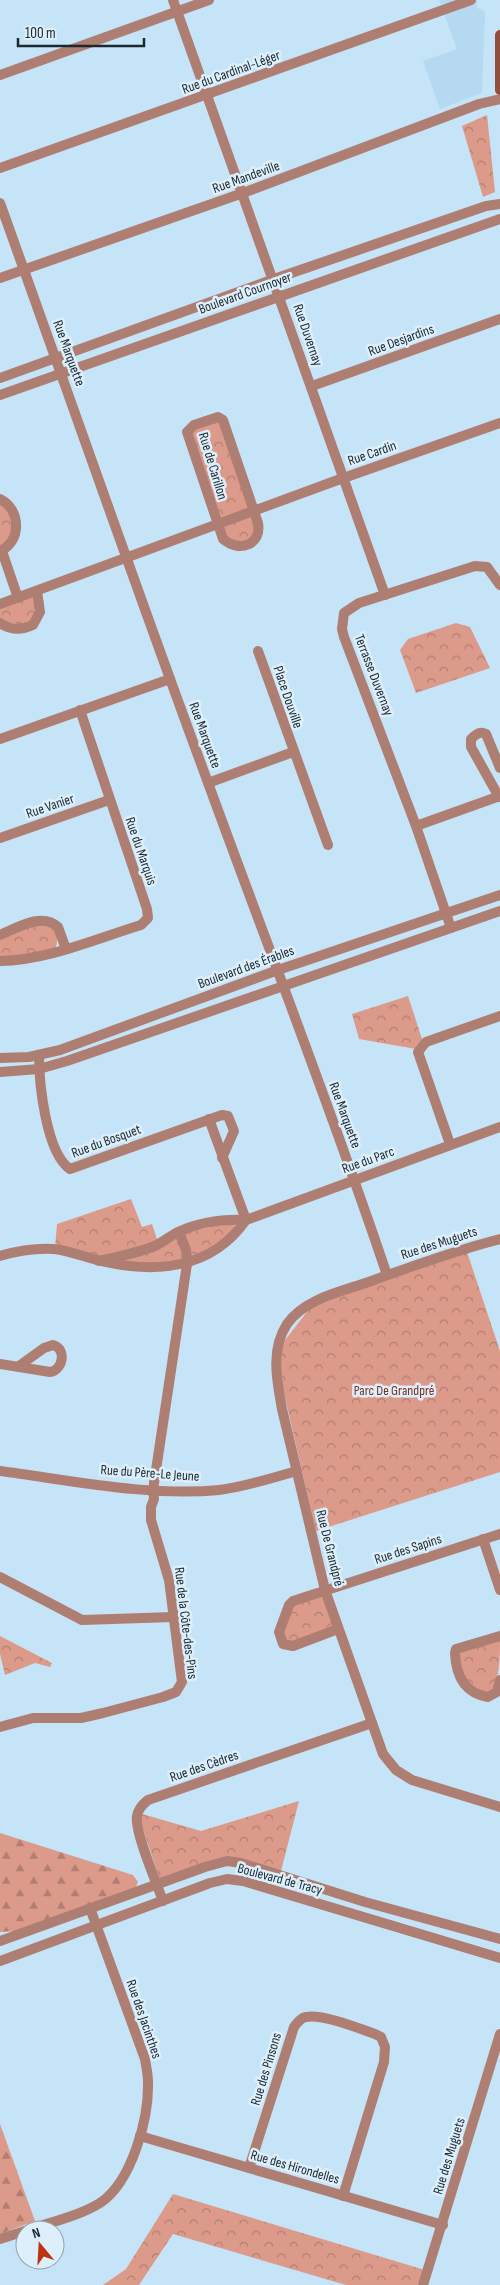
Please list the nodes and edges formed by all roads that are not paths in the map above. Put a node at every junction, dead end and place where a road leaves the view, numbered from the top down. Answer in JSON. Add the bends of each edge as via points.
{"nodes":[{"id":1,"x":173,"y":0,"type":"edge"},
{"id":2,"x":209,"y":0,"type":"edge"},
{"id":3,"x":471,"y":0,"type":"edge"},
{"id":4,"x":177,"y":11,"type":"junction"},
{"id":5,"x":500,"y":36,"type":"edge"},
{"id":6,"x":0,"y":74,"type":"edge"},
{"id":7,"x":500,"y":90,"type":"edge"},
{"id":8,"x":208,"y":95,"type":"junction"},
{"id":9,"x":500,"y":99,"type":"edge"},
{"id":10,"x":0,"y":168,"type":"edge"},
{"id":11,"x":244,"y":193,"type":"junction"},
{"id":12,"x":0,"y":202,"type":"edge"},
{"id":13,"x":500,"y":204,"type":"edge"},
{"id":14,"x":500,"y":219,"type":"edge"},
{"id":15,"x":24,"y":269,"type":"junction"},
{"id":16,"x":0,"y":278,"type":"edge"},
{"id":17,"x":274,"y":280,"type":"junction"},
{"id":18,"x":280,"y":295,"type":"junction"},
{"id":19,"x":500,"y":319,"type":"edge"},
{"id":20,"x":57,"y":358,"type":"junction"},
{"id":21,"x":62,"y":373,"type":"junction"},
{"id":22,"x":0,"y":378,"type":"edge"},
{"id":23,"x":312,"y":386,"type":"junction"},
{"id":24,"x":0,"y":395,"type":"edge"},
{"id":25,"x":500,"y":423,"type":"edge"},
{"id":26,"x":344,"y":478,"type":"junction"},
{"id":27,"x":0,"y":499,"type":"edge"},
{"id":28,"x":254,"y":511,"type":"junction"},
{"id":29,"x":217,"y":524,"type":"junction"},
{"id":30,"x":1,"y":551,"type":"edge"},
{"id":31,"x":127,"y":558,"type":"junction"},
{"id":32,"x":500,"y":585,"type":"edge"},
{"id":33,"x":37,"y":591,"type":"junction"},
{"id":34,"x":385,"y":595,"type":"junction"},
{"id":35,"x":18,"y":598,"type":"junction"},
{"id":36,"x":0,"y":604,"type":"edge"},
{"id":37,"x":0,"y":623,"type":"edge"},
{"id":38,"x":258,"y":651,"type":"dead end"},
{"id":39,"x":170,"y":679,"type":"junction"},
{"id":40,"x":80,"y":710,"type":"junction"},
{"id":41,"x":0,"y":738,"type":"edge"},
{"id":42,"x":293,"y":752,"type":"junction"},
{"id":43,"x":500,"y":768,"type":"edge"},
{"id":44,"x":208,"y":783,"type":"junction"},
{"id":45,"x":500,"y":796,"type":"edge"},
{"id":46,"x":109,"y":800,"type":"junction"},
{"id":47,"x":416,"y":826,"type":"junction"},
{"id":48,"x":0,"y":838,"type":"edge"},
{"id":49,"x":328,"y":845,"type":"dead end"},
{"id":50,"x":500,"y":895,"type":"edge"},
{"id":51,"x":500,"y":911,"type":"edge"},
{"id":52,"x":445,"y":914,"type":"junction"},
{"id":53,"x":451,"y":928,"type":"junction"},
{"id":54,"x":0,"y":935,"type":"edge"},
{"id":55,"x":66,"y":949,"type":"junction"},
{"id":56,"x":0,"y":961,"type":"edge"},
{"id":57,"x":278,"y":970,"type":"junction"},
{"id":58,"x":284,"y":986,"type":"junction"},
{"id":59,"x":500,"y":1016,"type":"edge"},
{"id":60,"x":39,"y":1055,"type":"junction"},
{"id":61,"x":0,"y":1058,"type":"edge"},
{"id":62,"x":39,"y":1069,"type":"junction"},
{"id":63,"x":0,"y":1072,"type":"edge"},
{"id":64,"x":209,"y":1119,"type":"junction"},
{"id":65,"x":500,"y":1127,"type":"edge"},
{"id":66,"x":450,"y":1144,"type":"junction"},
{"id":67,"x":222,"y":1158,"type":"junction"},
{"id":68,"x":354,"y":1180,"type":"junction"},
{"id":69,"x":246,"y":1220,"type":"junction"},
{"id":70,"x":179,"y":1232,"type":"junction"},
{"id":71,"x":500,"y":1239,"type":"edge"},
{"id":72,"x":0,"y":1256,"type":"edge"},
{"id":73,"x":99,"y":1261,"type":"junction"},
{"id":74,"x":187,"y":1264,"type":"junction"},
{"id":75,"x":387,"y":1275,"type":"junction"},
{"id":76,"x":0,"y":1364,"type":"edge"},
{"id":77,"x":19,"y":1366,"type":"dead end"},
{"id":78,"x":0,"y":1471,"type":"edge"},
{"id":79,"x":296,"y":1471,"type":"junction"},
{"id":80,"x":153,"y":1490,"type":"junction"},
{"id":81,"x":500,"y":1534,"type":"edge"},
{"id":82,"x":483,"y":1539,"type":"junction"},
{"id":83,"x":0,"y":1577,"type":"edge"},
{"id":84,"x":325,"y":1590,"type":"junction"},
{"id":85,"x":500,"y":1590,"type":"edge"},
{"id":86,"x":173,"y":1617,"type":"junction"},
{"id":87,"x":338,"y":1629,"type":"junction"},
{"id":88,"x":500,"y":1636,"type":"edge"},
{"id":89,"x":500,"y":1680,"type":"edge"},
{"id":90,"x":372,"y":1724,"type":"junction"},
{"id":91,"x":0,"y":1728,"type":"edge"},
{"id":92,"x":500,"y":1807,"type":"edge"},
{"id":93,"x":157,"y":1884,"type":"junction"},
{"id":94,"x":352,"y":1898,"type":"junction"},
{"id":95,"x":163,"y":1901,"type":"junction"},
{"id":96,"x":90,"y":1908,"type":"junction"},
{"id":97,"x":347,"y":1912,"type":"junction"},
{"id":98,"x":97,"y":1926,"type":"junction"},
{"id":99,"x":500,"y":1939,"type":"edge"},
{"id":100,"x":3,"y":1940,"type":"edge"},
{"id":101,"x":500,"y":1958,"type":"edge"},
{"id":102,"x":0,"y":1961,"type":"edge"},
{"id":103,"x":500,"y":2034,"type":"edge"},
{"id":104,"x":140,"y":2136,"type":"junction"},
{"id":105,"x":249,"y":2168,"type":"junction"},
{"id":106,"x":343,"y":2196,"type":"junction"},
{"id":107,"x":55,"y":2220,"type":"edge"},
{"id":108,"x":443,"y":2225,"type":"junction"},
{"id":109,"x":15,"y":2234,"type":"edge"},
{"id":110,"x":0,"y":2239,"type":"edge"},
{"id":111,"x":423,"y":2285,"type":"edge"}],
"edges":[{"from":1,"to":4,"type":"street","name":"Rue Duvernay"},
{"from":2,"to":4,"type":"street"},
{"from":3,"to":8,"type":"street","name":"Rue du Cardinal-Léger"},
{"from":4,"to":6,"type":"street"},
{"from":4,"to":8,"type":"street","name":"Rue Duvernay"},
{"from":5,"to":7,"type":"main road"},
{"from":8,"to":10,"type":"street","name":"Rue du Cardinal-Léger"},
{"from":8,"to":11,"type":"street","name":"Rue Duvernay"},
{"from":9,"to":11,"type":"street","name":"Rue Mandeville","via":[[479,104]]},
{"from":11,"to":15,"type":"street","name":"Rue Mandeville"},
{"from":11,"to":17,"type":"street","name":"Rue Duvernay"},
{"from":12,"to":15,"type":"street","name":"Rue Marquette"},
{"from":13,"to":17,"type":"street","name":"Boulevard Cournoyer","via":[[486,206]]},
{"from":14,"to":18,"type":"street","name":"Boulevard Cournoyer"},
{"from":15,"to":16,"type":"street","name":"Rue Mandeville"},
{"from":15,"to":20,"type":"street","name":"Rue Marquette"},
{"from":17,"to":18,"type":"street","name":"Rue Duvernay"},
{"from":17,"to":20,"type":"street","name":"Boulevard Cournoyer"},
{"from":18,"to":21,"type":"street","name":"Boulevard Cournoyer"},
{"from":18,"to":23,"type":"street","name":"Rue Duvernay"},
{"from":19,"to":23,"type":"street","name":"Rue Desjardins"},
{"from":20,"to":21,"type":"street","name":"Rue Marquette"},
{"from":20,"to":22,"type":"street","name":"Boulevard Cournoyer"},
{"from":21,"to":24,"type":"street","name":"Boulevard Cournoyer"},
{"from":21,"to":31,"type":"street","name":"Rue Marquette"},
{"from":23,"to":26,"type":"street","name":"Rue Duvernay"},
{"from":25,"to":26,"type":"street","name":"Rue Cardin"},
{"from":26,"to":28,"type":"street","name":"Rue Cardin"},
{"from":26,"to":34,"type":"street","name":"Rue Duvernay"},
{"from":27,"to":30,"type":"street","via":[[11,507],[17,523],[11,543]]},
{"from":28,"to":29,"type":"street","name":"Rue Cardin"},
{"from":28,"to":29,"type":"street","via":[[259,530],[256,538],[246,546],[226,542]]},
{"from":28,"to":29,"type":"street","name":"Rue de Carillon","via":[[223,420],[218,417],[194,425],[187,432]]},
{"from":29,"to":31,"type":"street","name":"Rue Cardin"},
{"from":30,"to":35,"type":"street"},
{"from":31,"to":33,"type":"street","name":"Rue Cardin"},
{"from":31,"to":39,"type":"street","name":"Rue Marquette"},
{"from":32,"to":34,"type":"street","name":"Terrasse Duvernay","via":[[491,570],[481,565]]},
{"from":33,"to":35,"type":"street","name":"Rue Cardin"},
{"from":33,"to":37,"type":"street","via":[[40,612],[33,625],[16,629]]},
{"from":34,"to":47,"type":"street","name":"Terrasse Duvernay","via":[[359,603],[344,613],[342,628]]},
{"from":35,"to":36,"type":"street","name":"Rue Cardin"},
{"from":38,"to":42,"type":"street","name":"Place Douville"},
{"from":39,"to":40,"type":"street"},
{"from":39,"to":44,"type":"street","name":"Rue Marquette"},
{"from":40,"to":41,"type":"street"},
{"from":40,"to":46,"type":"street","name":"Rue du Marquis"},
{"from":42,"to":44,"type":"street"},
{"from":42,"to":49,"type":"street","name":"Place Douville"},
{"from":43,"to":45,"type":"street","via":[[486,734],[475,735],[471,739],[471,747]]},
{"from":44,"to":57,"type":"street","name":"Rue Marquette"},
{"from":45,"to":47,"type":"street"},
{"from":46,"to":48,"type":"street","name":"Rue Vanier"},
{"from":46,"to":55,"type":"street","name":"Rue du Marquis","via":[[148,918],[141,925]]},
{"from":47,"to":52,"type":"street","name":"Terrasse Duvernay"},
{"from":50,"to":52,"type":"street","name":"Boulevard des Érables"},
{"from":51,"to":53,"type":"street"},
{"from":52,"to":53,"type":"street","name":"Terrasse Duvernay"},
{"from":52,"to":57,"type":"street","name":"Boulevard des Érables"},
{"from":53,"to":58,"type":"street"},
{"from":54,"to":55,"type":"street","via":[[35,921],[48,922],[58,927]]},
{"from":55,"to":56,"type":"street","name":"Rue du Marquis","via":[[33,958]]},
{"from":57,"to":58,"type":"street","name":"Rue Marquette"},
{"from":57,"to":60,"type":"street","name":"Boulevard des Érables"},
{"from":58,"to":62,"type":"street"},
{"from":58,"to":68,"type":"street","name":"Rue Marquette"},
{"from":59,"to":66,"type":"street","via":[[426,1042],[418,1052]]},
{"from":60,"to":61,"type":"street","name":"Boulevard des Érables"},
{"from":60,"to":62,"type":"street","name":"Rue du Bosquet"},
{"from":62,"to":63,"type":"street"},
{"from":62,"to":64,"type":"street","name":"Rue du Bosquet","via":[[47,1124],[58,1153],[70,1169]]},
{"from":64,"to":67,"type":"street"},
{"from":64,"to":67,"type":"street","name":"Rue du Bosquet","via":[[228,1116],[233,1125],[232,1136]]},
{"from":65,"to":66,"type":"street","name":"Rue du Parc"},
{"from":66,"to":68,"type":"street","name":"Rue du Parc"},
{"from":67,"to":69,"type":"street"},
{"from":68,"to":69,"type":"street","name":"Rue du Parc"},
{"from":68,"to":75,"type":"street","name":"Rue Marquette"},
{"from":69,"to":70,"type":"street","name":"Rue du Parc","via":[[215,1221]]},
{"from":69,"to":74,"type":"street","name":"Rue du Parc","via":[[237,1233],[211,1253]]},
{"from":70,"to":73,"type":"street","name":"Rue du Parc","via":[[141,1251]]},
{"from":70,"to":74,"type":"street","name":"Rue de la Côte-des-Pins"},
{"from":71,"to":75,"type":"street","name":"Rue des Muguets"},
{"from":72,"to":73,"type":"street","name":"Rue du Parc","via":[[26,1250],[54,1249]]},
{"from":73,"to":74,"type":"street","name":"Rue du Parc","via":[[164,1268]]},
{"from":74,"to":80,"type":"street","name":"Rue de la Côte-des-Pins"},
{"from":75,"to":79,"type":"street","name":"Rue De Grandpré","via":[[331,1294],[308,1306],[288,1324],[279,1341],[277,1385]]},
{"from":76,"to":77,"type":"street"},
{"from":78,"to":80,"type":"street","name":"Rue du Père-Le Jeune"},
{"from":79,"to":80,"type":"street","name":"Rue du Père-Le Jeune","via":[[222,1490]]},
{"from":79,"to":84,"type":"street","name":"Rue De Grandpré"},
{"from":80,"to":86,"type":"street","name":"Rue de la Côte-des-Pins","via":[[151,1520],[167,1572]]},
{"from":81,"to":82,"type":"street","name":"Rue des Sapins"},
{"from":82,"to":84,"type":"street","name":"Rue des Sapins"},
{"from":82,"to":85,"type":"street"},
{"from":83,"to":86,"type":"street","via":[[82,1620]]},
{"from":84,"to":87,"type":"street","name":"Rue De Grandpré"},
{"from":84,"to":87,"type":"street","name":"Rue des Sapins","via":[[289,1605],[279,1632],[280,1640],[293,1646]]},
{"from":86,"to":91,"type":"street","name":"Rue de la Côte-des-Pins","via":[[182,1682],[176,1692],[103,1714],[81,1718],[33,1718]]},
{"from":87,"to":90,"type":"street","name":"Rue De Grandpré"},
{"from":88,"to":89,"type":"street","via":[[463,1645],[454,1653],[463,1683],[471,1691],[488,1697],[497,1692]]},
{"from":90,"to":92,"type":"street","name":"Rue De Grandpré","via":[[384,1754],[396,1770],[412,1780]]},
{"from":90,"to":93,"type":"street","name":"Rue des Cèdres","via":[[142,1804],[136,1818]]},
{"from":93,"to":94,"type":"street","name":"Boulevard de Tracy","via":[[213,1864],[234,1862]]},
{"from":93,"to":95,"type":"street","name":"Rue des Cèdres"},
{"from":93,"to":96,"type":"street","name":"Boulevard de Tracy"},
{"from":94,"to":97,"type":"street"},
{"from":94,"to":99,"type":"street","name":"Boulevard de Tracy"},
{"from":95,"to":97,"type":"street","name":"Boulevard de Tracy","via":[[210,1883],[235,1880]]},
{"from":95,"to":98,"type":"street","name":"Boulevard de Tracy"},
{"from":96,"to":98,"type":"street","name":"Rue des Jacinthes"},
{"from":96,"to":100,"type":"street","name":"Boulevard de Tracy"},
{"from":97,"to":101,"type":"street","name":"Boulevard de Tracy"},
{"from":98,"to":102,"type":"street","name":"Boulevard de Tracy"},
{"from":98,"to":104,"type":"street","name":"Rue des Jacinthes","via":[[145,2059],[148,2092]]},
{"from":103,"to":108,"type":"street","name":"Rue des Muguets"},
{"from":104,"to":105,"type":"street","name":"Rue des Hirondelles"},
{"from":104,"to":107,"type":"street","name":"Rue des Jacinthes","via":[[128,2167],[112,2193],[100,2203]]},
{"from":105,"to":106,"type":"street","name":"Rue des Hirondelles"},
{"from":105,"to":106,"type":"street","name":"Rue des Pinsons","via":[[294,2027],[306,2017],[322,2018],[375,2034],[381,2037],[385,2047],[384,2062]]},
{"from":106,"to":108,"type":"street","name":"Rue des Hirondelles"},
{"from":108,"to":111,"type":"street","name":"Rue des Muguets"},
{"from":109,"to":110,"type":"street","name":"Rue des Jacinthes"}]}
